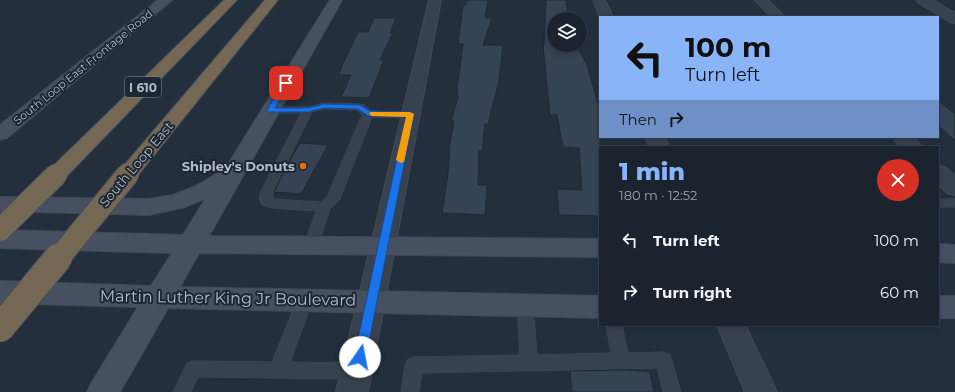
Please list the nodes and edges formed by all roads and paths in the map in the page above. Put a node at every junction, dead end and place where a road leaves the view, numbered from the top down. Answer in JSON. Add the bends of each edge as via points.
{"nodes":[{"id":1,"x":166,"y":0,"type":"edge"},
{"id":2,"x":231,"y":0,"type":"edge"},
{"id":3,"x":272,"y":0,"type":"edge"},
{"id":4,"x":336,"y":0,"type":"edge"},
{"id":5,"x":435,"y":0,"type":"edge"},
{"id":6,"x":599,"y":0,"type":"edge"},
{"id":7,"x":761,"y":0,"type":"edge"},
{"id":8,"x":924,"y":0,"type":"edge"},
{"id":9,"x":606,"y":16,"type":"edge"},
{"id":10,"x":777,"y":16,"type":"edge"},
{"id":11,"x":955,"y":19,"type":"edge"},
{"id":12,"x":87,"y":64,"type":"junction"},
{"id":13,"x":270,"y":110,"type":"junction"},
{"id":14,"x":308,"y":110,"type":"junction"},
{"id":15,"x":368,"y":114,"type":"junction"},
{"id":16,"x":410,"y":114,"type":"junction"},
{"id":17,"x":0,"y":134,"type":"edge"},
{"id":18,"x":903,"y":138,"type":"edge"},
{"id":19,"x":0,"y":144,"type":"edge"},
{"id":20,"x":911,"y":146,"type":"edge"},
{"id":21,"x":234,"y":171,"type":"junction"},
{"id":22,"x":939,"y":173,"type":"edge"},
{"id":23,"x":955,"y":188,"type":"edge"},
{"id":24,"x":939,"y":203,"type":"edge"},
{"id":25,"x":955,"y":203,"type":"edge"},
{"id":26,"x":0,"y":204,"type":"edge"},
{"id":27,"x":324,"y":207,"type":"junction"},
{"id":28,"x":0,"y":230,"type":"edge"},
{"id":29,"x":0,"y":239,"type":"edge"},
{"id":30,"x":191,"y":245,"type":"junction"},
{"id":31,"x":311,"y":246,"type":"junction"},
{"id":32,"x":382,"y":247,"type":"junction"},
{"id":33,"x":599,"y":248,"type":"edge"},
{"id":34,"x":939,"y":253,"type":"edge"},
{"id":35,"x":955,"y":254,"type":"edge"},
{"id":36,"x":0,"y":292,"type":"edge"},
{"id":37,"x":159,"y":297,"type":"junction"},
{"id":38,"x":305,"y":300,"type":"junction"},
{"id":39,"x":372,"y":301,"type":"junction"},
{"id":40,"x":525,"y":305,"type":"junction"},
{"id":41,"x":599,"y":306,"type":"edge"},
{"id":42,"x":955,"y":307,"type":"edge"},
{"id":43,"x":939,"y":308,"type":"edge"},
{"id":44,"x":614,"y":326,"type":"edge"},
{"id":45,"x":730,"y":326,"type":"edge"},
{"id":46,"x":0,"y":328,"type":"edge"},
{"id":47,"x":621,"y":361,"type":"junction"},
{"id":48,"x":529,"y":363,"type":"junction"},
{"id":49,"x":278,"y":370,"type":"junction"},
{"id":50,"x":355,"y":382,"type":"edge"},
{"id":51,"x":103,"y":392,"type":"edge"},
{"id":52,"x":182,"y":392,"type":"edge"},
{"id":53,"x":410,"y":392,"type":"edge"},
{"id":54,"x":672,"y":392,"type":"edge"},
{"id":55,"x":761,"y":392,"type":"edge"}],
"edges":[{"from":1,"to":12,"type":"main road","name":"South Loop East Frontage Road"},
{"from":2,"to":28,"type":"highway","number":"I 610","bridge":true},
{"from":3,"to":46,"type":"highway","name":"South Loop East","bridge":true},
{"from":4,"to":13,"type":"main road"},
{"from":5,"to":16,"type":"street"},
{"from":6,"to":9,"type":"street"},
{"from":7,"to":10,"type":"street"},
{"from":8,"to":11,"type":"street"},
{"from":12,"to":17,"type":"main road","name":"South Loop East Frontage Road"},
{"from":12,"to":19,"type":"main road","via":[[76,81]]},
{"from":13,"to":14,"type":"lane"},
{"from":13,"to":21,"type":"main road"},
{"from":14,"to":15,"type":"lane","via":[[324,106],[360,107]]},
{"from":14,"to":27,"type":"lane","via":[[267,191],[266,198],[267,202],[272,204]]},
{"from":15,"to":16,"type":"lane"},
{"from":15,"to":27,"type":"lane","via":[[333,199]]},
{"from":16,"to":32,"type":"street"},
{"from":18,"to":20,"type":"street"},
{"from":21,"to":26,"type":"main road","via":[[204,191],[177,202],[149,207]]},
{"from":21,"to":30,"type":"main road"},
{"from":22,"to":23,"type":"street"},
{"from":24,"to":25,"type":"lane"},
{"from":27,"to":31,"type":"lane"},
{"from":29,"to":30,"type":"main road"},
{"from":30,"to":31,"type":"main road"},
{"from":30,"to":37,"type":"main road"},
{"from":31,"to":32,"type":"main road"},
{"from":32,"to":33,"type":"main road"},
{"from":32,"to":39,"type":"street"},
{"from":34,"to":35,"type":"main road"},
{"from":36,"to":37,"type":"main road","name":"Martin Luther King Jr Boulevard"},
{"from":37,"to":38,"type":"main road","name":"Martin Luther King Jr Boulevard"},
{"from":37,"to":51,"type":"main road"},
{"from":38,"to":39,"type":"main road","name":"Martin Luther King Jr Boulevard"},
{"from":38,"to":49,"type":"lane"},
{"from":39,"to":40,"type":"main road","name":"Martin Luther King Jr Boulevard"},
{"from":39,"to":50,"type":"street"},
{"from":40,"to":41,"type":"main road","name":"Martin Luther King Jr Boulevard"},
{"from":40,"to":48,"type":"lane"},
{"from":42,"to":43,"type":"main road"},
{"from":44,"to":47,"type":"lane"},
{"from":45,"to":55,"type":"street"},
{"from":47,"to":48,"type":"lane"},
{"from":47,"to":54,"type":"lane","via":[[664,360]]},
{"from":48,"to":53,"type":"lane","via":[[414,365]]},
{"from":49,"to":50,"type":"lane"},
{"from":49,"to":52,"type":"lane","via":[[193,369]]}]}
